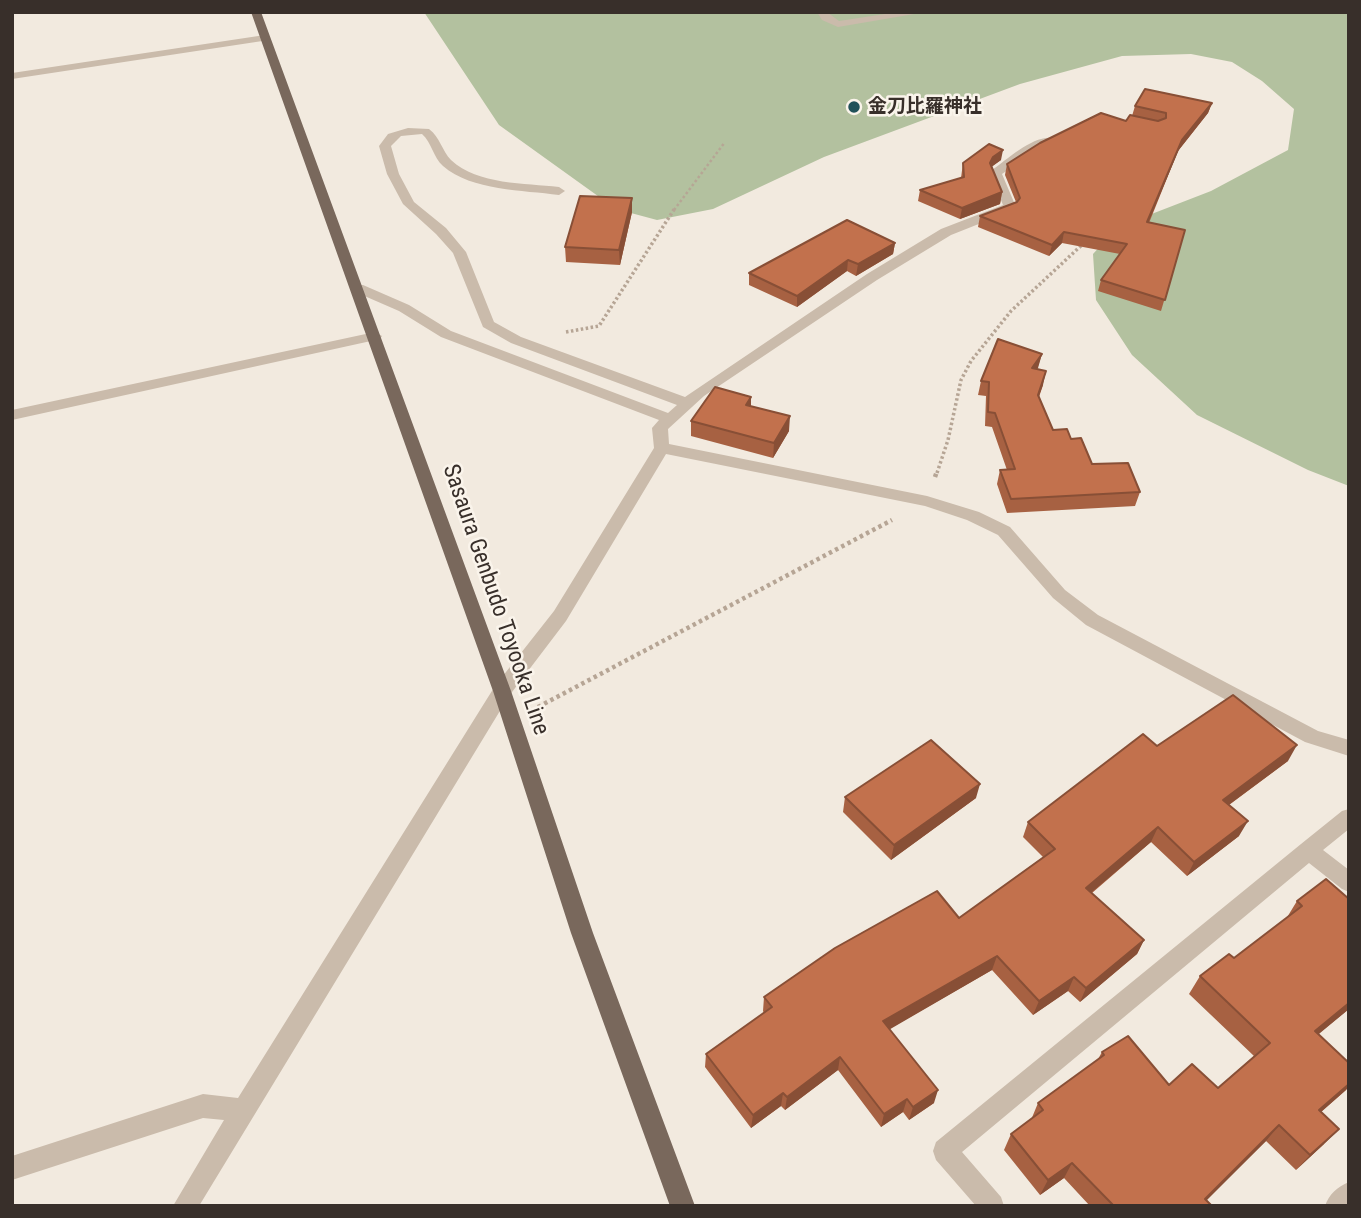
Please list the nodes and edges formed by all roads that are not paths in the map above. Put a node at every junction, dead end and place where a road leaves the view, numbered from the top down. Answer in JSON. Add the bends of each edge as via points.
{"nodes":[{"id":1,"x":256,"y":12,"type":"edge"},
{"id":2,"x":822,"y":12,"type":"edge"},
{"id":3,"x":921,"y":12,"type":"edge"},
{"id":4,"x":265,"y":38,"type":"junction"},
{"id":5,"x":12,"y":76,"type":"edge"},
{"id":6,"x":1059,"y":135,"type":"edge"},
{"id":7,"x":559,"y":191,"type":"dead end"},
{"id":8,"x":358,"y":288,"type":"junction"},
{"id":9,"x":376,"y":336,"type":"junction"},
{"id":10,"x":686,"y":403,"type":"junction"},
{"id":11,"x":12,"y":415,"type":"edge"},
{"id":12,"x":670,"y":419,"type":"junction"},
{"id":13,"x":662,"y":448,"type":"junction"},
{"id":14,"x":502,"y":691,"type":"junction"},
{"id":15,"x":1349,"y":748,"type":"edge"},
{"id":16,"x":1349,"y":817,"type":"edge"},
{"id":17,"x":1308,"y":850,"type":"junction"},
{"id":18,"x":1349,"y":883,"type":"edge"},
{"id":19,"x":245,"y":1111,"type":"junction"},
{"id":20,"x":12,"y":1168,"type":"edge"},
{"id":21,"x":1349,"y":1194,"type":"edge"},
{"id":22,"x":185,"y":1206,"type":"edge"},
{"id":23,"x":683,"y":1206,"type":"edge"},
{"id":24,"x":992,"y":1206,"type":"edge"},
{"id":25,"x":1337,"y":1206,"type":"edge"}],
"edges":[{"from":1,"to":4,"type":"main road","name":"Sasaura Genbudo Toyooka Line"},
{"from":2,"to":3,"type":"street","via":[[838,24]]},
{"from":4,"to":5,"type":"street"},
{"from":4,"to":8,"type":"main road","name":"Sasaura Genbudo Toyooka Line"},
{"from":6,"to":10,"type":"street","via":[[996,173],[1010,207],[946,232]]},
{"from":7,"to":10,"type":"street","via":[[460,171],[446,162],[435,138],[425,131],[400,133],[385,146],[393,174],[410,204],[459,252],[488,324],[516,340]]},
{"from":8,"to":9,"type":"main road","name":"Sasaura Genbudo Toyooka Line"},
{"from":8,"to":12,"type":"street","via":[[404,308],[446,334]]},
{"from":9,"to":11,"type":"street"},
{"from":9,"to":14,"type":"main road","name":"Sasaura Genbudo Toyooka Line"},
{"from":10,"to":12,"type":"street"},
{"from":12,"to":13,"type":"street","via":[[660,428]]},
{"from":13,"to":14,"type":"street","via":[[560,616]]},
{"from":13,"to":15,"type":"street","via":[[927,501],[974,516],[1004,531],[1051,586],[1092,620],[1312,737]]},
{"from":14,"to":19,"type":"street"},
{"from":14,"to":23,"type":"main road","name":"Sasaura Genbudo Toyooka Line","via":[[582,933]]},
{"from":16,"to":17,"type":"street"},
{"from":17,"to":18,"type":"street"},
{"from":17,"to":24,"type":"street","via":[[944,1152]]},
{"from":19,"to":20,"type":"street","via":[[203,1106]]},
{"from":19,"to":22,"type":"street"},
{"from":21,"to":25,"type":"street"}]}
